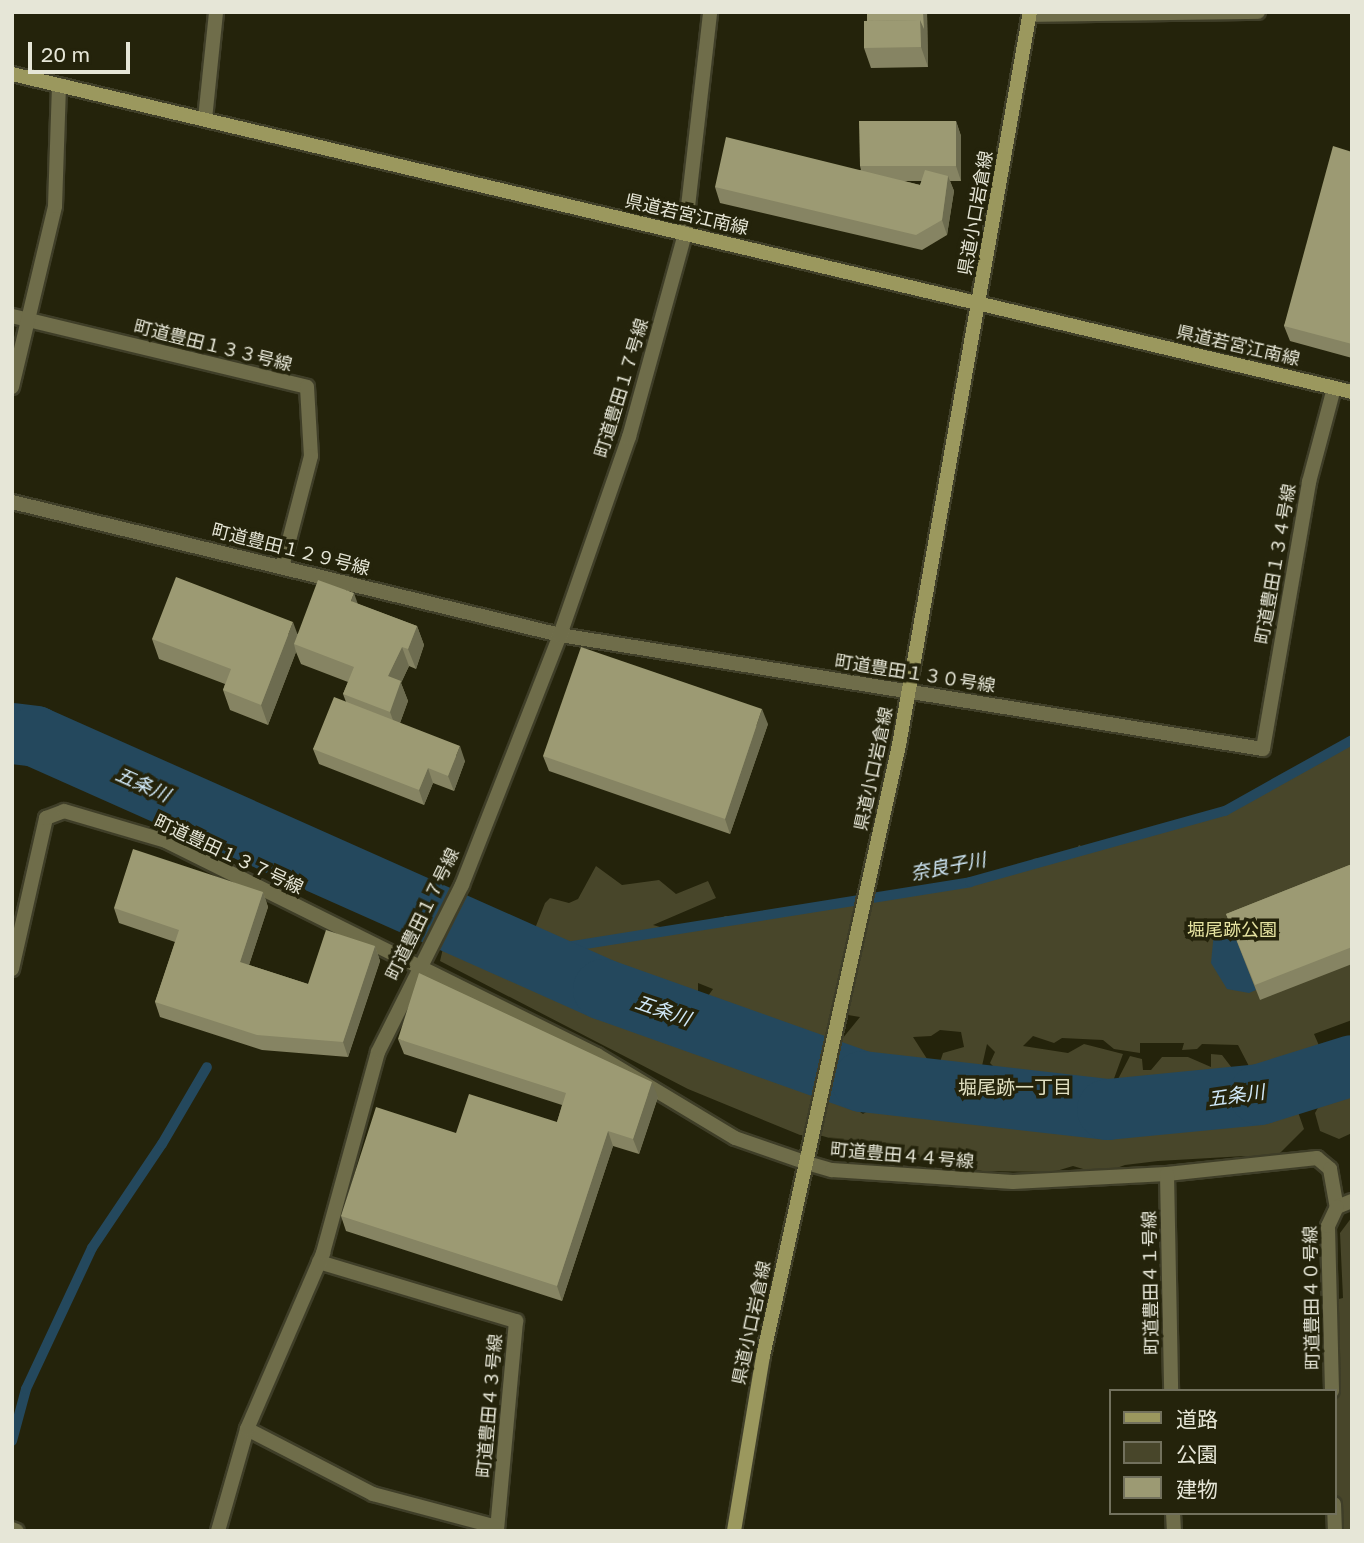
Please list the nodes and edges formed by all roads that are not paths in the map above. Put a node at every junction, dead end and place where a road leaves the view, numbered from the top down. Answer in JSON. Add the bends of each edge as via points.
{"nodes":[{"id":1,"x":216,"y":12,"type":"edge"},
{"id":2,"x":710,"y":12,"type":"edge"},
{"id":3,"x":1258,"y":12,"type":"edge"},
{"id":4,"x":1030,"y":14,"type":"edge"},
{"id":5,"x":12,"y":74,"type":"edge"},
{"id":6,"x":59,"y":85,"type":"junction"},
{"id":7,"x":205,"y":119,"type":"junction"},
{"id":8,"x":685,"y":233,"type":"junction"},
{"id":9,"x":979,"y":303,"type":"junction"},
{"id":10,"x":12,"y":316,"type":"edge"},
{"id":11,"x":28,"y":320,"type":"junction"},
{"id":12,"x":12,"y":387,"type":"edge"},
{"id":13,"x":1334,"y":388,"type":"junction"},
{"id":14,"x":1352,"y":392,"type":"edge"},
{"id":15,"x":12,"y":502,"type":"edge"},
{"id":16,"x":282,"y":567,"type":"junction"},
{"id":17,"x":560,"y":635,"type":"junction"},
{"id":18,"x":909,"y":691,"type":"junction"},
{"id":19,"x":1264,"y":749,"type":"joint"},
{"id":20,"x":420,"y":961,"type":"junction"},
{"id":21,"x":12,"y":969,"type":"edge"},
{"id":22,"x":808,"y":1156,"type":"junction"},
{"id":23,"x":1167,"y":1174,"type":"junction"},
{"id":24,"x":1352,"y":1201,"type":"edge"},
{"id":25,"x":1337,"y":1207,"type":"junction"},
{"id":26,"x":319,"y":1262,"type":"junction"},
{"id":27,"x":1171,"y":1389,"type":"edge"},
{"id":28,"x":1332,"y":1389,"type":"edge"},
{"id":29,"x":247,"y":1429,"type":"junction"},
{"id":30,"x":12,"y":1529,"type":"edge"},
{"id":31,"x":497,"y":1529,"type":"edge"},
{"id":32,"x":18,"y":1531,"type":"edge"},
{"id":33,"x":218,"y":1531,"type":"edge"},
{"id":34,"x":734,"y":1531,"type":"edge"}],
"edges":[{"from":1,"to":7,"type":"street"},
{"from":2,"to":8,"type":"street","name":"町道豊田１７号線"},
{"from":3,"to":4,"type":"street"},
{"from":4,"to":9,"type":"main road","name":"県道小口岩倉線"},
{"from":5,"to":6,"type":"main road","name":"県道若宮江南線"},
{"from":6,"to":7,"type":"main road","name":"県道若宮江南線"},
{"from":6,"to":11,"type":"street","via":[[55,206]]},
{"from":7,"to":8,"type":"main road","name":"県道若宮江南線"},
{"from":8,"to":9,"type":"main road","name":"県道若宮江南線"},
{"from":8,"to":17,"type":"street","name":"町道豊田１７号線","via":[[629,437]]},
{"from":9,"to":13,"type":"main road","name":"県道若宮江南線"},
{"from":9,"to":18,"type":"main road","name":"県道小口岩倉線"},
{"from":10,"to":11,"type":"street","name":"町道豊田１３３号線"},
{"from":11,"to":12,"type":"street"},
{"from":11,"to":16,"type":"street","name":"町道豊田１３３号線","via":[[307,387],[312,456]]},
{"from":13,"to":14,"type":"main road","name":"県道若宮江南線"},
{"from":13,"to":19,"type":"street","name":"町道豊田１３４号線","via":[[1309,482]]},
{"from":15,"to":16,"type":"street","name":"町道豊田１２９号線"},
{"from":16,"to":17,"type":"street","name":"町道豊田１２９号線"},
{"from":17,"to":18,"type":"street","name":"町道豊田１３０号線"},
{"from":17,"to":20,"type":"street","name":"町道豊田１７号線","via":[[462,885]]},
{"from":18,"to":19,"type":"street","name":"町道豊田１３０号線"},
{"from":18,"to":22,"type":"main road","name":"県道小口岩倉線"},
{"from":20,"to":21,"type":"street","name":"町道豊田１３７号線","via":[[166,841],[58,811],[46,818]]},
{"from":20,"to":22,"type":"street","name":"町道豊田４４号線","via":[[597,1055],[735,1138]]},
{"from":20,"to":26,"type":"street","name":"町道豊田１７号線","via":[[378,1052]]},
{"from":22,"to":23,"type":"street","name":"町道豊田４４号線","via":[[832,1170],[979,1181]]},
{"from":22,"to":34,"type":"main road","name":"県道小口岩倉線","via":[[753,1403]]},
{"from":23,"to":25,"type":"street","name":"町道豊田４４号線","via":[[1317,1158],[1330,1169]]},
{"from":23,"to":27,"type":"street","name":"町道豊田４１号線"},
{"from":24,"to":25,"type":"street"},
{"from":25,"to":28,"type":"street","name":"町道豊田４０号線","via":[[1328,1226]]},
{"from":26,"to":29,"type":"street","name":"町道豊田１７号線"},
{"from":26,"to":31,"type":"street","name":"町道豊田４３号線","via":[[516,1321]]},
{"from":29,"to":31,"type":"street","via":[[373,1494]]},
{"from":29,"to":33,"type":"street","name":"町道豊田１７号線"},
{"from":30,"to":32,"type":"street"}]}
